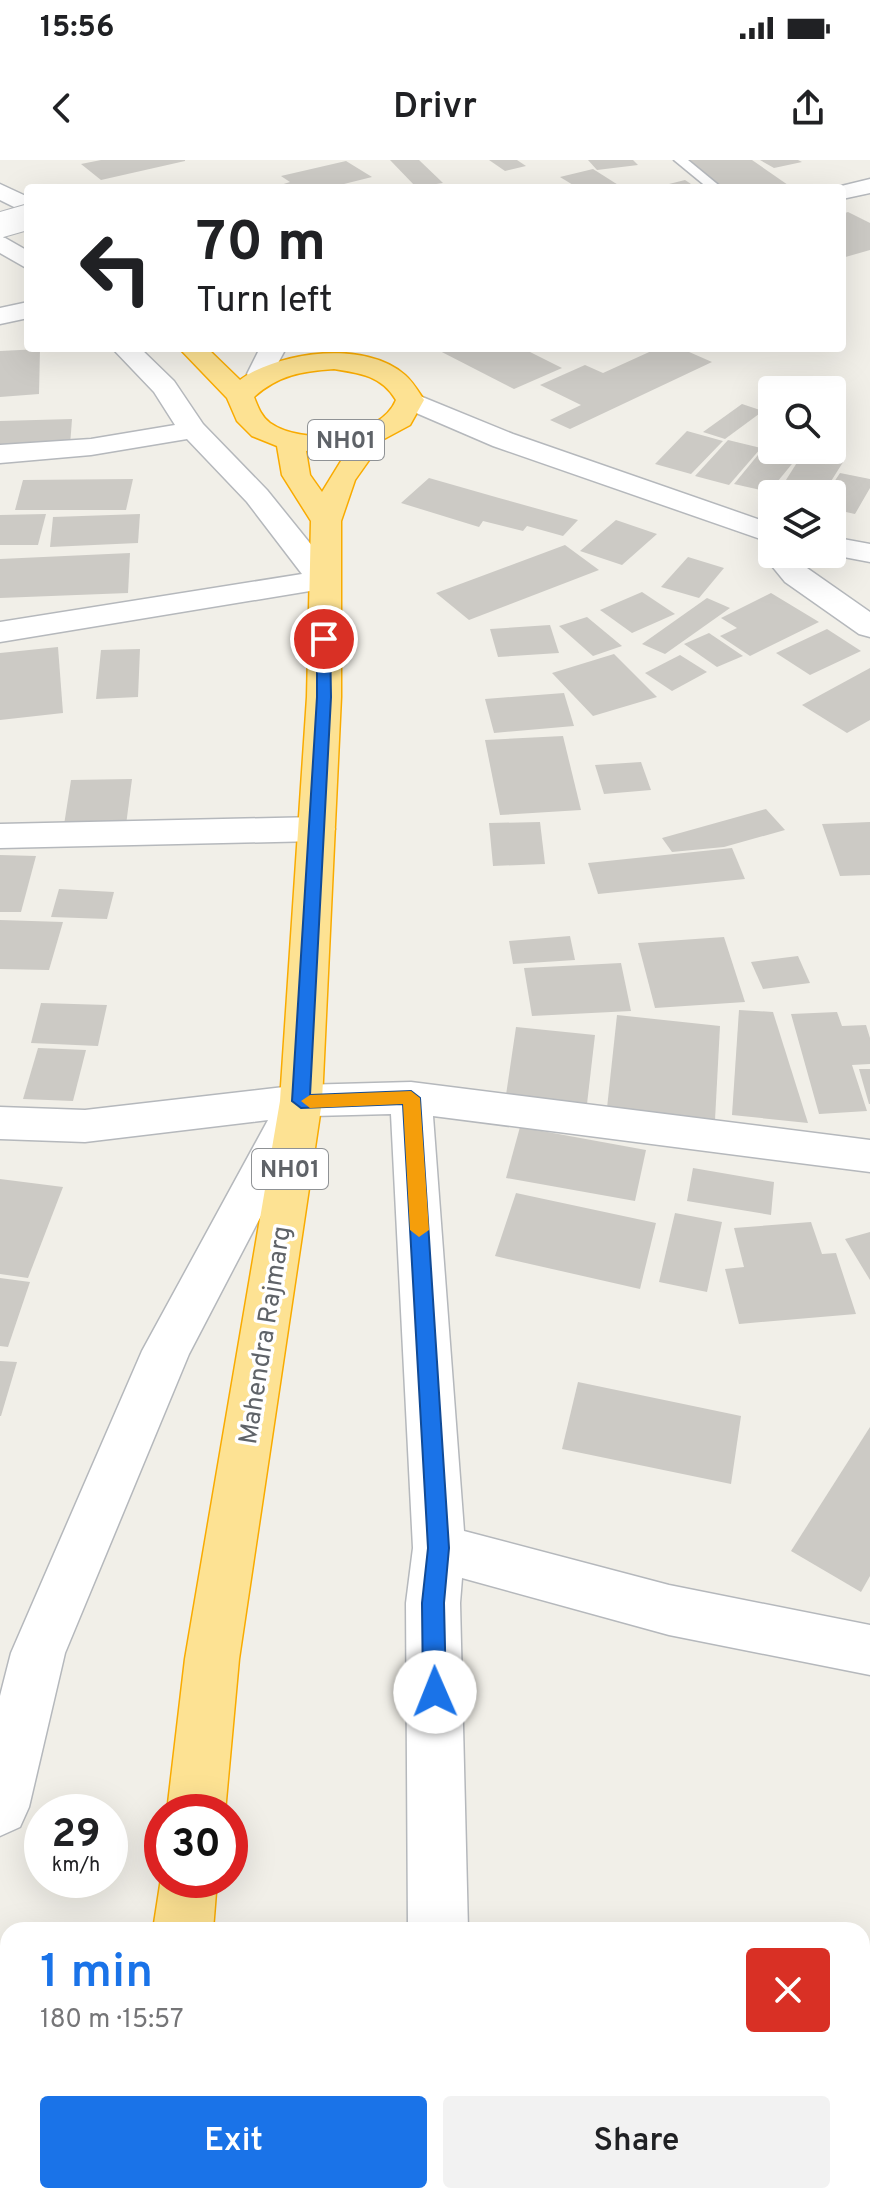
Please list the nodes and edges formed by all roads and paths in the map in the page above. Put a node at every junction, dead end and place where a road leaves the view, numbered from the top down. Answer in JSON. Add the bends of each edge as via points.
{"nodes":[{"id":1,"x":680,"y":160,"type":"edge"},
{"id":2,"x":711,"y":184,"type":"edge"},
{"id":3,"x":870,"y":186,"type":"edge"},
{"id":4,"x":0,"y":191,"type":"edge"},
{"id":5,"x":846,"y":191,"type":"edge"},
{"id":6,"x":24,"y":205,"type":"edge"},
{"id":7,"x":0,"y":214,"type":"edge"},
{"id":8,"x":24,"y":218,"type":"edge"},
{"id":9,"x":0,"y":225,"type":"edge"},
{"id":10,"x":24,"y":227,"type":"edge"},
{"id":11,"x":0,"y":242,"type":"edge"},
{"id":12,"x":24,"y":259,"type":"edge"},
{"id":13,"x":24,"y":311,"type":"edge"},
{"id":14,"x":0,"y":316,"type":"edge"},
{"id":15,"x":129,"y":352,"type":"edge"},
{"id":16,"x":196,"y":352,"type":"edge"},
{"id":17,"x":271,"y":352,"type":"edge"},
{"id":18,"x":320,"y":352,"type":"edge"},
{"id":19,"x":344,"y":357,"type":"edge"},
{"id":20,"x":260,"y":374,"type":"junction"},
{"id":21,"x":240,"y":395,"type":"junction"},
{"id":22,"x":410,"y":400,"type":"junction"},
{"id":23,"x":193,"y":430,"type":"junction"},
{"id":24,"x":373,"y":435,"type":"junction"},
{"id":25,"x":290,"y":441,"type":"junction"},
{"id":26,"x":0,"y":454,"type":"edge"},
{"id":27,"x":326,"y":521,"type":"junction"},
{"id":28,"x":758,"y":535,"type":"edge"},
{"id":29,"x":790,"y":568,"type":"edge"},
{"id":30,"x":323,"y":580,"type":"junction"},
{"id":31,"x":870,"y":627,"type":"edge"},
{"id":32,"x":0,"y":632,"type":"edge"},
{"id":33,"x":317,"y":829,"type":"junction"},
{"id":34,"x":0,"y":836,"type":"edge"},
{"id":35,"x":411,"y":1098,"type":"junction"},
{"id":36,"x":301,"y":1101,"type":"junction"},
{"id":37,"x":0,"y":1123,"type":"edge"},
{"id":38,"x":870,"y":1156,"type":"edge"},
{"id":39,"x":439,"y":1548,"type":"junction"},
{"id":40,"x":870,"y":1650,"type":"edge"},
{"id":41,"x":19,"y":1653,"type":"edge"},
{"id":42,"x":198,"y":1794,"type":"edge"},
{"id":43,"x":0,"y":1807,"type":"edge"},
{"id":44,"x":186,"y":1898,"type":"edge"},
{"id":45,"x":184,"y":1922,"type":"edge"},
{"id":46,"x":438,"y":1922,"type":"edge"}],
"edges":[{"from":1,"to":2,"type":"lane"},
{"from":3,"to":5,"type":"street"},
{"from":4,"to":6,"type":"street"},
{"from":7,"to":10,"type":"highway"},
{"from":8,"to":9,"type":"street","bridge":true},
{"from":11,"to":12,"type":"street"},
{"from":13,"to":14,"type":"street"},
{"from":15,"to":23,"type":"street","via":[[164,387]]},
{"from":16,"to":21,"type":"highway","number":"NH01"},
{"from":17,"to":20,"type":"street"},
{"from":18,"to":19,"type":"highway","number":"NH01"},
{"from":19,"to":20,"type":"highway","number":"NH01","via":[[294,363]]},
{"from":19,"to":22,"type":"highway","number":"NH01","via":[[400,381]]},
{"from":20,"to":21,"type":"highway"},
{"from":21,"to":25,"type":"highway","number":"NH01","via":[[248,422]]},
{"from":22,"to":24,"type":"highway","number":"NH01","via":[[401,419]]},
{"from":22,"to":28,"type":"street"},
{"from":23,"to":26,"type":"street","via":[[91,447]]},
{"from":23,"to":30,"type":"street","via":[[257,496]]},
{"from":24,"to":25,"type":"highway","number":"NH01","via":[[333,443]]},
{"from":24,"to":27,"type":"highway","number":"NH01","via":[[341,480]]},
{"from":25,"to":27,"type":"highway","number":"NH01","via":[[296,475]]},
{"from":27,"to":30,"type":"highway","name":"Mahendra Rajmarg","number":"NH01"},
{"from":29,"to":31,"type":"street"},
{"from":30,"to":32,"type":"street"},
{"from":30,"to":33,"type":"highway","name":"Mahendra Rajmarg","number":"NH01"},
{"from":33,"to":34,"type":"street"},
{"from":33,"to":36,"type":"highway","name":"Mahendra Rajmarg","number":"NH01"},
{"from":35,"to":36,"type":"street"},
{"from":35,"to":38,"type":"street"},
{"from":35,"to":39,"type":"street"},
{"from":36,"to":37,"type":"street","via":[[85,1126]]},
{"from":36,"to":41,"type":"street","via":[[166,1351]]},
{"from":36,"to":42,"type":"highway","name":"Mahendra Rajmarg","number":"NH01","via":[[212,1659]]},
{"from":39,"to":40,"type":"street","via":[[669,1610]]},
{"from":39,"to":46,"type":"street","via":[[433,1603]]},
{"from":41,"to":43,"type":"street"},
{"from":44,"to":45,"type":"highway"}]}
